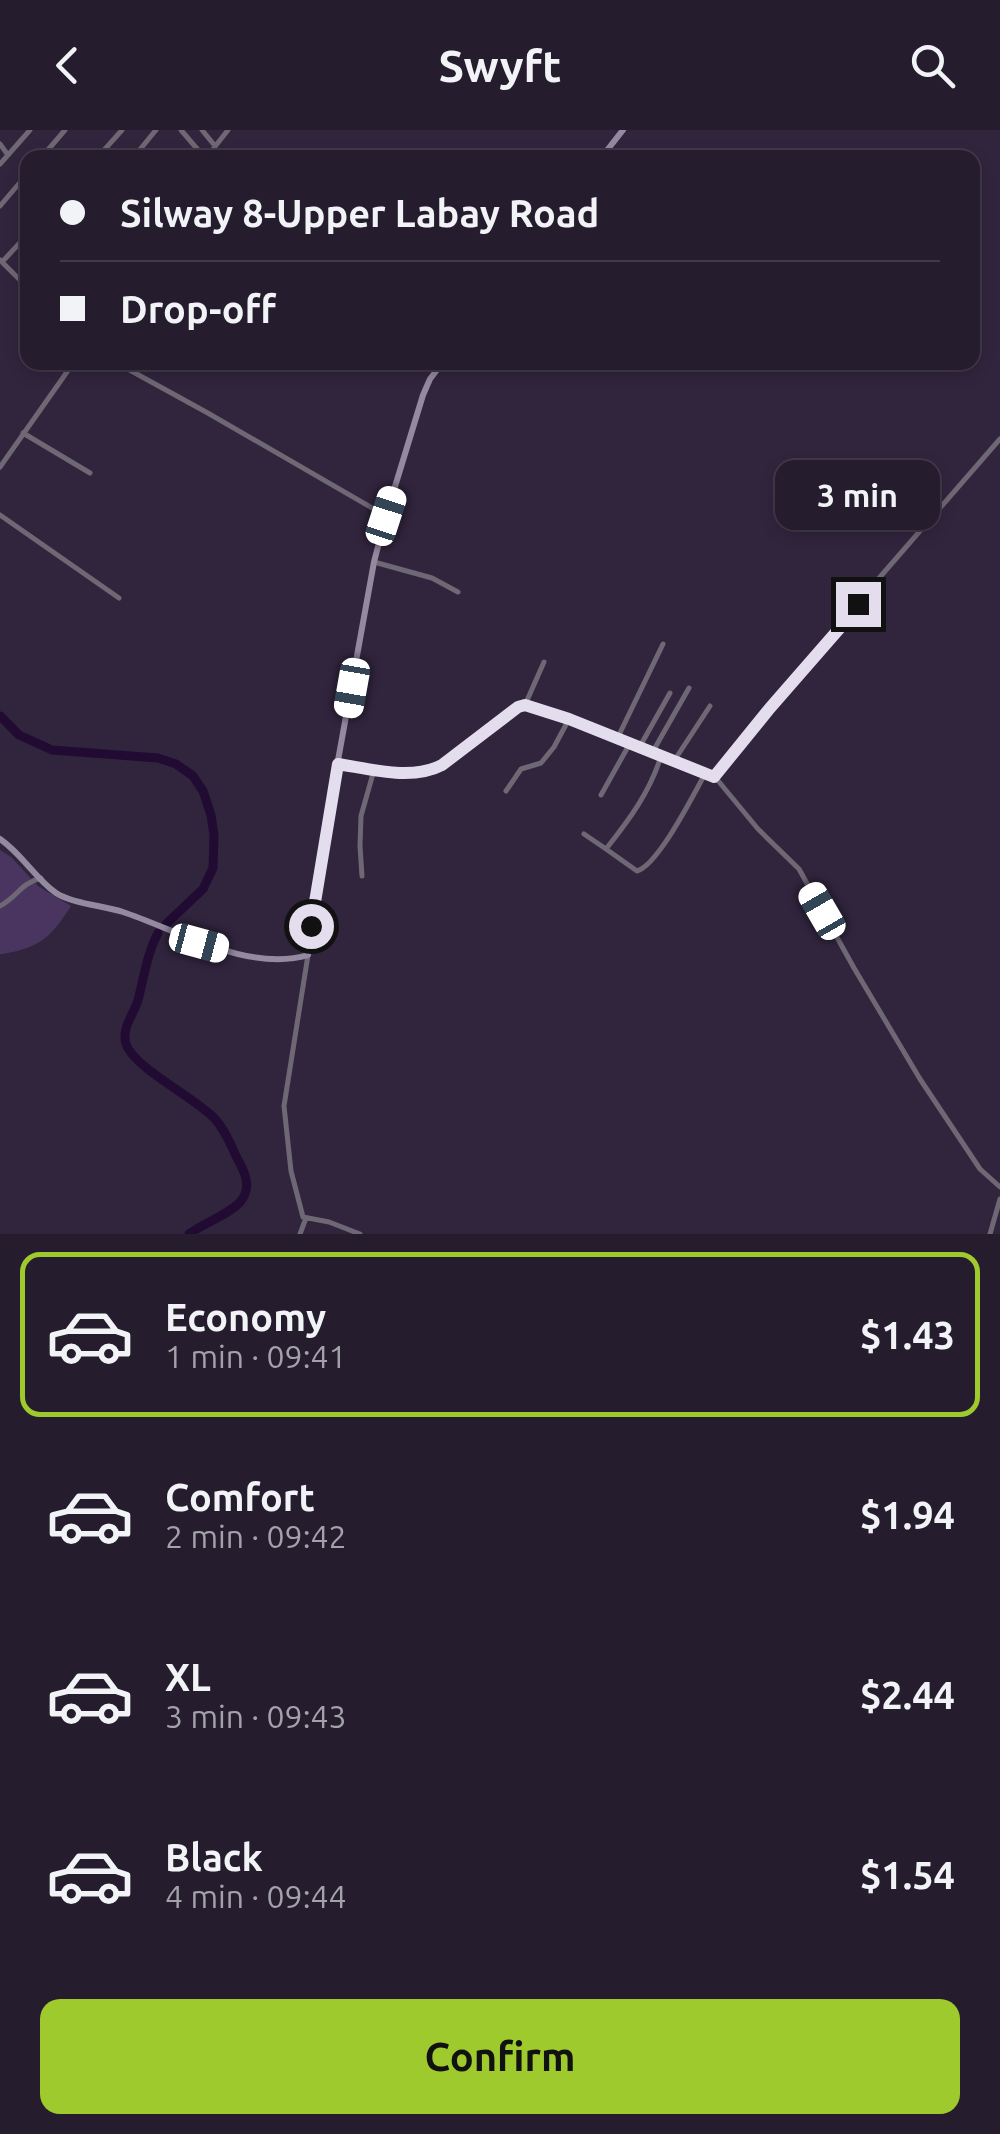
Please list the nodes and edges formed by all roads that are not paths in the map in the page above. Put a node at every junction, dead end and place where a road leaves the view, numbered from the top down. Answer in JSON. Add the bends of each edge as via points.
{"nodes":[{"id":1,"x":30,"y":130,"type":"edge"},
{"id":2,"x":64,"y":130,"type":"edge"},
{"id":3,"x":122,"y":130,"type":"edge"},
{"id":4,"x":156,"y":130,"type":"edge"},
{"id":5,"x":181,"y":130,"type":"edge"},
{"id":6,"x":202,"y":130,"type":"edge"},
{"id":7,"x":228,"y":130,"type":"edge"},
{"id":8,"x":623,"y":130,"type":"edge"},
{"id":9,"x":0,"y":144,"type":"edge"},
{"id":10,"x":215,"y":146,"type":"junction"},
{"id":11,"x":608,"y":148,"type":"edge"},
{"id":12,"x":48,"y":150,"type":"edge"},
{"id":13,"x":104,"y":150,"type":"edge"},
{"id":14,"x":139,"y":150,"type":"edge"},
{"id":15,"x":198,"y":150,"type":"edge"},
{"id":16,"x":212,"y":150,"type":"edge"},
{"id":17,"x":8,"y":155,"type":"junction"},
{"id":18,"x":0,"y":164,"type":"edge"},
{"id":19,"x":20,"y":182,"type":"edge"},
{"id":20,"x":0,"y":206,"type":"edge"},
{"id":21,"x":20,"y":242,"type":"edge"},
{"id":22,"x":1,"y":261,"type":"edge"},
{"id":23,"x":20,"y":278,"type":"edge"},
{"id":24,"x":68,"y":370,"type":"edge"},
{"id":25,"x":129,"y":370,"type":"edge"},
{"id":26,"x":437,"y":370,"type":"edge"},
{"id":27,"x":23,"y":433,"type":"junction"},
{"id":28,"x":1000,"y":439,"type":"edge"},
{"id":29,"x":0,"y":467,"type":"edge"},
{"id":30,"x":90,"y":473,"type":"dead end"},
{"id":31,"x":0,"y":515,"type":"edge"},
{"id":32,"x":386,"y":516,"type":"junction"},
{"id":33,"x":374,"y":562,"type":"junction"},
{"id":34,"x":458,"y":592,"type":"dead end"},
{"id":35,"x":119,"y":598,"type":"dead end"},
{"id":36,"x":663,"y":644,"type":"dead end"},
{"id":37,"x":544,"y":662,"type":"dead end"},
{"id":38,"x":689,"y":688,"type":"dead end"},
{"id":39,"x":670,"y":693,"type":"dead end"},
{"id":40,"x":525,"y":705,"type":"junction"},
{"id":41,"x":710,"y":706,"type":"dead end"},
{"id":42,"x":569,"y":719,"type":"junction"},
{"id":43,"x":617,"y":739,"type":"junction"},
{"id":44,"x":630,"y":744,"type":"junction"},
{"id":45,"x":639,"y":748,"type":"junction"},
{"id":46,"x":652,"y":753,"type":"junction"},
{"id":47,"x":661,"y":756,"type":"junction"},
{"id":48,"x":674,"y":761,"type":"junction"},
{"id":49,"x":338,"y":764,"type":"junction"},
{"id":50,"x":374,"y":770,"type":"junction"},
{"id":51,"x":705,"y":774,"type":"junction"},
{"id":52,"x":714,"y":777,"type":"junction"},
{"id":53,"x":506,"y":791,"type":"dead end"},
{"id":54,"x":601,"y":795,"type":"dead end"},
{"id":55,"x":584,"y":834,"type":"dead end"},
{"id":56,"x":0,"y":839,"type":"edge"},
{"id":57,"x":606,"y":849,"type":"junction"},
{"id":58,"x":362,"y":876,"type":"dead end"},
{"id":59,"x":42,"y":878,"type":"junction"},
{"id":60,"x":0,"y":906,"type":"edge"},
{"id":61,"x":308,"y":955,"type":"junction"},
{"id":62,"x":1000,"y":1187,"type":"edge"},
{"id":63,"x":1000,"y":1199,"type":"edge"},
{"id":64,"x":306,"y":1218,"type":"junction"},
{"id":65,"x":300,"y":1234,"type":"edge"},
{"id":66,"x":360,"y":1234,"type":"edge"},
{"id":67,"x":990,"y":1234,"type":"edge"}],
"edges":[{"from":1,"to":17,"type":"street"},
{"from":2,"to":12,"type":"street"},
{"from":3,"to":13,"type":"street"},
{"from":4,"to":14,"type":"street"},
{"from":5,"to":15,"type":"street"},
{"from":6,"to":10,"type":"street"},
{"from":7,"to":10,"type":"street"},
{"from":8,"to":11,"type":"main road"},
{"from":9,"to":17,"type":"street"},
{"from":10,"to":16,"type":"street"},
{"from":17,"to":18,"type":"street"},
{"from":19,"to":20,"type":"street"},
{"from":21,"to":22,"type":"street"},
{"from":22,"to":23,"type":"street"},
{"from":24,"to":27,"type":"street"},
{"from":25,"to":32,"type":"street"},
{"from":26,"to":32,"type":"main road"},
{"from":27,"to":29,"type":"street"},
{"from":27,"to":30,"type":"street"},
{"from":28,"to":52,"type":"street"},
{"from":31,"to":35,"type":"street"},
{"from":32,"to":33,"type":"main road"},
{"from":33,"to":34,"type":"street"},
{"from":33,"to":49,"type":"main road"},
{"from":36,"to":43,"type":"street"},
{"from":37,"to":40,"type":"street"},
{"from":38,"to":46,"type":"street"},
{"from":39,"to":45,"type":"street"},
{"from":40,"to":42,"type":"street"},
{"from":40,"to":50,"type":"street","via":[[435,768]]},
{"from":41,"to":48,"type":"street"},
{"from":42,"to":43,"type":"street"},
{"from":42,"to":53,"type":"street","via":[[544,761],[520,769]]},
{"from":43,"to":44,"type":"street"},
{"from":44,"to":45,"type":"street"},
{"from":44,"to":54,"type":"street"},
{"from":45,"to":46,"type":"street"},
{"from":46,"to":47,"type":"street"},
{"from":47,"to":48,"type":"street"},
{"from":47,"to":57,"type":"street","via":[[643,798]]},
{"from":48,"to":51,"type":"street"},
{"from":49,"to":50,"type":"street"},
{"from":49,"to":61,"type":"main road"},
{"from":50,"to":58,"type":"street","via":[[362,816]]},
{"from":51,"to":52,"type":"street"},
{"from":51,"to":57,"type":"street","via":[[644,869],[635,870]]},
{"from":52,"to":62,"type":"street","via":[[799,869],[920,1079],[980,1169]]},
{"from":55,"to":57,"type":"street"},
{"from":56,"to":59,"type":"main road"},
{"from":59,"to":60,"type":"street"},
{"from":59,"to":61,"type":"main road","via":[[62,896],[199,943],[271,959]]},
{"from":61,"to":64,"type":"street","via":[[284,1106],[291,1170]]},
{"from":63,"to":67,"type":"street"},
{"from":64,"to":65,"type":"street"},
{"from":64,"to":66,"type":"street"}]}
